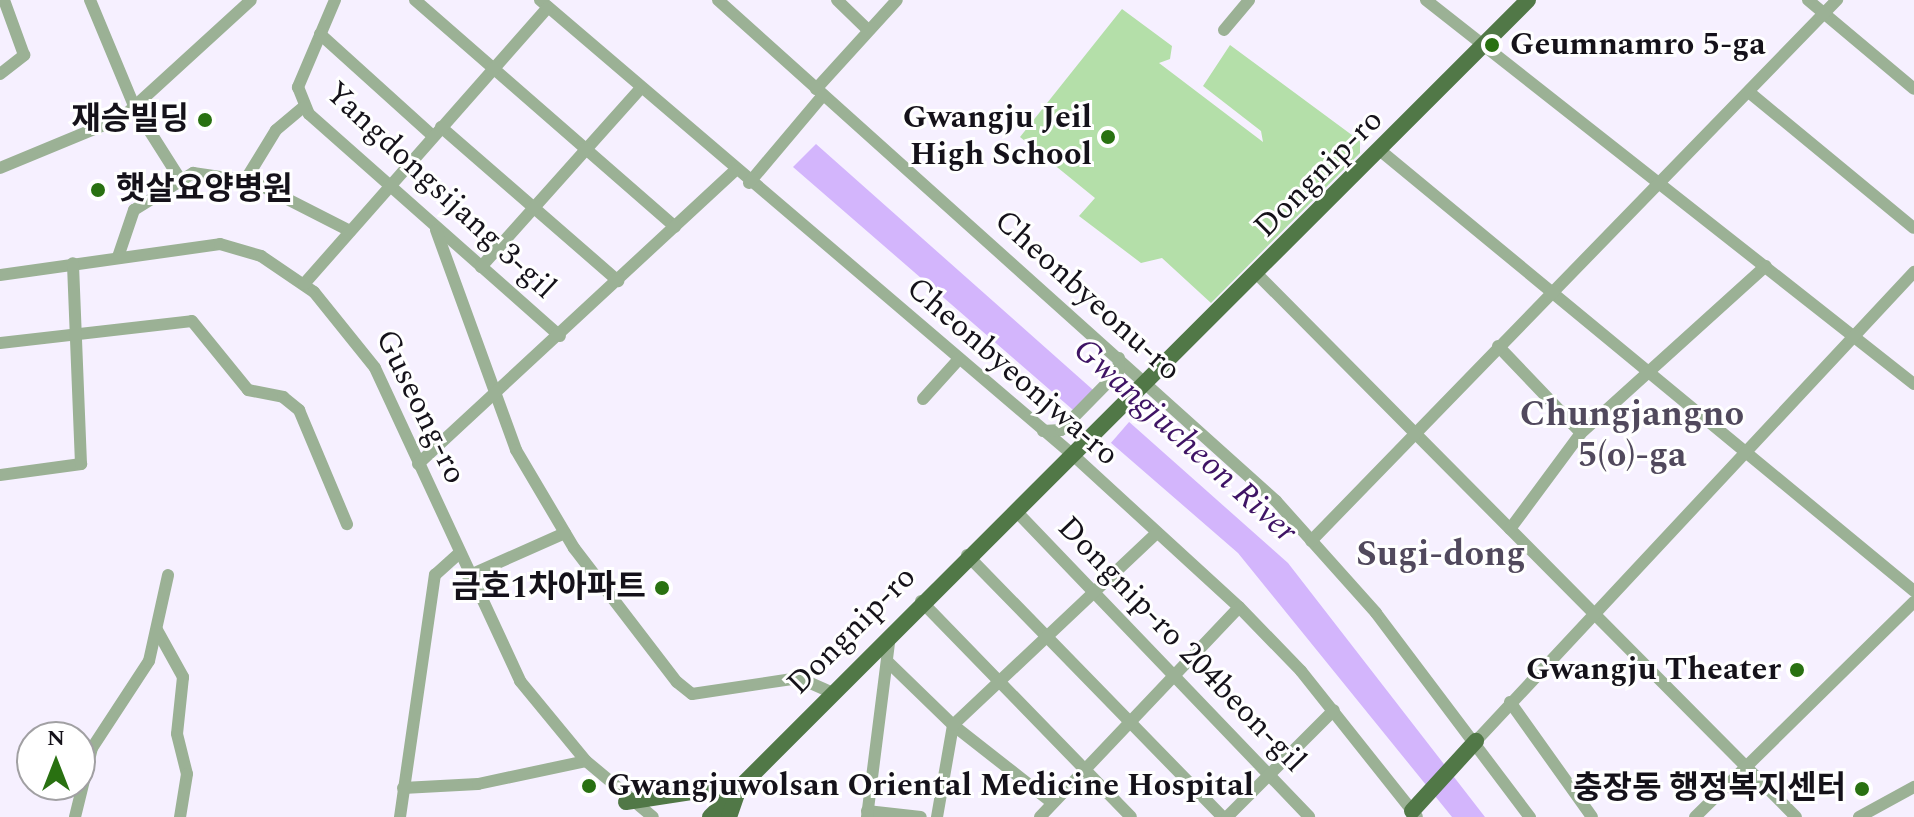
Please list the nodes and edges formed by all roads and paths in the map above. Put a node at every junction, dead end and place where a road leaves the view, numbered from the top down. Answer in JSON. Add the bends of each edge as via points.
{"nodes":[{"id":1,"x":4,"y":0,"type":"edge"},
{"id":2,"x":90,"y":0,"type":"edge"},
{"id":3,"x":335,"y":0,"type":"edge"},
{"id":4,"x":415,"y":0,"type":"edge"},
{"id":5,"x":718,"y":0,"type":"edge"},
{"id":6,"x":837,"y":0,"type":"edge"},
{"id":7,"x":897,"y":0,"type":"edge"},
{"id":8,"x":1249,"y":0,"type":"edge"},
{"id":9,"x":1426,"y":0,"type":"edge"},
{"id":10,"x":1528,"y":0,"type":"edge"},
{"id":11,"x":1808,"y":0,"type":"edge"},
{"id":12,"x":1837,"y":0,"type":"edge"},
{"id":13,"x":247,"y":1,"type":"edge"},
{"id":14,"x":544,"y":4,"type":"edge"},
{"id":15,"x":1824,"y":13,"type":"junction"},
{"id":16,"x":868,"y":30,"type":"junction"},
{"id":17,"x":1224,"y":30,"type":"dead end"},
{"id":18,"x":320,"y":34,"type":"junction"},
{"id":19,"x":1482,"y":46,"type":"junction"},
{"id":20,"x":494,"y":69,"type":"junction"},
{"id":21,"x":0,"y":74,"type":"edge"},
{"id":22,"x":641,"y":88,"type":"junction"},
{"id":23,"x":1914,"y":89,"type":"edge"},
{"id":24,"x":819,"y":92,"type":"junction"},
{"id":25,"x":1750,"y":93,"type":"junction"},
{"id":26,"x":303,"y":107,"type":"junction"},
{"id":27,"x":135,"y":108,"type":"junction"},
{"id":28,"x":437,"y":132,"type":"junction"},
{"id":29,"x":586,"y":150,"type":"junction"},
{"id":30,"x":1382,"y":152,"type":"junction"},
{"id":31,"x":0,"y":167,"type":"edge"},
{"id":32,"x":735,"y":170,"type":"junction"},
{"id":33,"x":180,"y":179,"type":"junction"},
{"id":34,"x":246,"y":179,"type":"junction"},
{"id":35,"x":749,"y":183,"type":"junction"},
{"id":36,"x":1657,"y":184,"type":"junction"},
{"id":37,"x":388,"y":187,"type":"junction"},
{"id":38,"x":534,"y":208,"type":"junction"},
{"id":39,"x":675,"y":227,"type":"junction"},
{"id":40,"x":1914,"y":228,"type":"edge"},
{"id":41,"x":436,"y":230,"type":"junction"},
{"id":42,"x":350,"y":231,"type":"junction"},
{"id":43,"x":118,"y":257,"type":"junction"},
{"id":44,"x":73,"y":263,"type":"junction"},
{"id":45,"x":1766,"y":266,"type":"junction"},
{"id":46,"x":481,"y":267,"type":"junction"},
{"id":47,"x":1914,"y":272,"type":"edge"},
{"id":48,"x":1257,"y":274,"type":"junction"},
{"id":49,"x":0,"y":275,"type":"edge"},
{"id":50,"x":618,"y":281,"type":"junction"},
{"id":51,"x":304,"y":284,"type":"junction"},
{"id":52,"x":1552,"y":291,"type":"junction"},
{"id":53,"x":75,"y":336,"type":"junction"},
{"id":54,"x":560,"y":336,"type":"junction"},
{"id":55,"x":1856,"y":336,"type":"junction"},
{"id":56,"x":0,"y":343,"type":"edge"},
{"id":57,"x":1498,"y":346,"type":"junction"},
{"id":58,"x":1119,"y":358,"type":"junction"},
{"id":59,"x":959,"y":359,"type":"junction"},
{"id":60,"x":1653,"y":374,"type":"junction"},
{"id":61,"x":1914,"y":384,"type":"edge"},
{"id":62,"x":1142,"y":386,"type":"junction"},
{"id":63,"x":494,"y":399,"type":"junction"},
{"id":64,"x":923,"y":399,"type":"dead end"},
{"id":65,"x":1043,"y":431,"type":"junction"},
{"id":66,"x":1418,"y":431,"type":"junction"},
{"id":67,"x":1581,"y":433,"type":"junction"},
{"id":68,"x":1748,"y":450,"type":"junction"},
{"id":69,"x":1076,"y":452,"type":"junction"},
{"id":70,"x":418,"y":464,"type":"junction"},
{"id":71,"x":0,"y":475,"type":"edge"},
{"id":72,"x":1015,"y":510,"type":"junction"},
{"id":73,"x":347,"y":524,"type":"dead end"},
{"id":74,"x":1510,"y":529,"type":"junction"},
{"id":75,"x":565,"y":533,"type":"junction"},
{"id":76,"x":1156,"y":534,"type":"junction"},
{"id":77,"x":1311,"y":541,"type":"junction"},
{"id":78,"x":458,"y":554,"type":"junction"},
{"id":79,"x":967,"y":555,"type":"junction"},
{"id":80,"x":168,"y":575,"type":"dead end"},
{"id":81,"x":468,"y":576,"type":"junction"},
{"id":82,"x":1094,"y":591,"type":"junction"},
{"id":83,"x":1914,"y":591,"type":"edge"},
{"id":84,"x":921,"y":601,"type":"junction"},
{"id":85,"x":1914,"y":602,"type":"edge"},
{"id":86,"x":1239,"y":607,"type":"junction"},
{"id":87,"x":1593,"y":614,"type":"junction"},
{"id":88,"x":157,"y":630,"type":"junction"},
{"id":89,"x":890,"y":632,"type":"junction"},
{"id":90,"x":1046,"y":636,"type":"junction"},
{"id":91,"x":887,"y":661,"type":"junction"},
{"id":92,"x":1173,"y":675,"type":"junction"},
{"id":93,"x":999,"y":681,"type":"junction"},
{"id":94,"x":830,"y":692,"type":"junction"},
{"id":95,"x":1510,"y":702,"type":"junction"},
{"id":96,"x":1334,"y":710,"type":"junction"},
{"id":97,"x":1128,"y":721,"type":"junction"},
{"id":98,"x":953,"y":725,"type":"junction"},
{"id":99,"x":1476,"y":741,"type":"junction"},
{"id":100,"x":586,"y":761,"type":"junction"},
{"id":101,"x":1081,"y":767,"type":"junction"},
{"id":102,"x":1747,"y":767,"type":"junction"},
{"id":103,"x":1268,"y":773,"type":"junction"},
{"id":104,"x":739,"y":785,"type":"junction"},
{"id":105,"x":1914,"y":787,"type":"edge"},
{"id":106,"x":403,"y":788,"type":"junction"},
{"id":107,"x":1050,"y":801,"type":"junction"},
{"id":108,"x":626,"y":802,"type":"junction"},
{"id":109,"x":867,"y":814,"type":"edge"},
{"id":110,"x":1411,"y":815,"type":"edge"},
{"id":111,"x":75,"y":817,"type":"edge"},
{"id":112,"x":180,"y":817,"type":"edge"},
{"id":113,"x":400,"y":817,"type":"edge"},
{"id":114,"x":638,"y":817,"type":"edge"},
{"id":115,"x":653,"y":817,"type":"edge"},
{"id":116,"x":710,"y":817,"type":"edge"},
{"id":117,"x":729,"y":817,"type":"edge"},
{"id":118,"x":921,"y":817,"type":"edge"},
{"id":119,"x":937,"y":817,"type":"edge"},
{"id":120,"x":1040,"y":817,"type":"edge"},
{"id":121,"x":1131,"y":817,"type":"edge"},
{"id":122,"x":1225,"y":817,"type":"edge"},
{"id":123,"x":1309,"y":817,"type":"edge"},
{"id":124,"x":1530,"y":817,"type":"edge"},
{"id":125,"x":1592,"y":817,"type":"edge"},
{"id":126,"x":1695,"y":817,"type":"edge"},
{"id":127,"x":1796,"y":817,"type":"edge"},
{"id":128,"x":1859,"y":817,"type":"edge"}],
"edges":[{"from":1,"to":21,"type":"street","via":[[24,55]]},
{"from":2,"to":27,"type":"street"},
{"from":3,"to":18,"type":"street","name":"Yangdongsijang 3-gil"},
{"from":4,"to":20,"type":"street"},
{"from":5,"to":24,"type":"street","name":"Cheonbyeonu-ro"},
{"from":6,"to":16,"type":"street"},
{"from":7,"to":16,"type":"street"},
{"from":8,"to":17,"type":"street"},
{"from":9,"to":19,"type":"street"},
{"from":10,"to":19,"type":"main road","name":"Dongnip-ro"},
{"from":11,"to":15,"type":"street"},
{"from":12,"to":15,"type":"street"},
{"from":13,"to":27,"type":"street"},
{"from":14,"to":20,"type":"street"},
{"from":14,"to":22,"type":"street","name":"Cheonbyeonjwa-ro"},
{"from":15,"to":23,"type":"street"},
{"from":15,"to":25,"type":"street"},
{"from":16,"to":24,"type":"street"},
{"from":18,"to":26,"type":"street","name":"Yangdongsijang 3-gil","via":[[298,87]]},
{"from":18,"to":28,"type":"street"},
{"from":19,"to":30,"type":"main road","name":"Dongnip-ro"},
{"from":19,"to":36,"type":"street"},
{"from":20,"to":28,"type":"street"},
{"from":20,"to":29,"type":"street"},
{"from":22,"to":29,"type":"street"},
{"from":22,"to":32,"type":"street","name":"Cheonbyeonjwa-ro"},
{"from":24,"to":35,"type":"street"},
{"from":24,"to":58,"type":"street","name":"Cheonbyeonu-ro"},
{"from":25,"to":36,"type":"street"},
{"from":25,"to":40,"type":"street"},
{"from":26,"to":34,"type":"street","via":[[276,130]]},
{"from":26,"to":37,"type":"street","name":"Yangdongsijang 3-gil"},
{"from":27,"to":31,"type":"street"},
{"from":27,"to":33,"type":"street"},
{"from":28,"to":37,"type":"street"},
{"from":28,"to":38,"type":"street"},
{"from":29,"to":38,"type":"street"},
{"from":29,"to":39,"type":"street"},
{"from":30,"to":48,"type":"main road","name":"Dongnip-ro"},
{"from":30,"to":52,"type":"street"},
{"from":32,"to":35,"type":"street","name":"Cheonbyeonjwa-ro"},
{"from":32,"to":39,"type":"street"},
{"from":33,"to":34,"type":"street","via":[[193,173]]},
{"from":33,"to":43,"type":"street","via":[[130,215]]},
{"from":34,"to":42,"type":"street"},
{"from":35,"to":59,"type":"street","name":"Cheonbyeonjwa-ro"},
{"from":36,"to":45,"type":"street"},
{"from":36,"to":52,"type":"street"},
{"from":37,"to":41,"type":"street","name":"Yangdongsijang 3-gil"},
{"from":37,"to":42,"type":"street"},
{"from":38,"to":46,"type":"street"},
{"from":38,"to":50,"type":"street"},
{"from":39,"to":50,"type":"street"},
{"from":41,"to":46,"type":"street","name":"Yangdongsijang 3-gil"},
{"from":41,"to":63,"type":"street"},
{"from":42,"to":51,"type":"street"},
{"from":43,"to":44,"type":"street","name":"Guseong-ro"},
{"from":43,"to":51,"type":"street","name":"Guseong-ro","via":[[220,244],[261,256]]},
{"from":44,"to":49,"type":"street","name":"Guseong-ro"},
{"from":44,"to":53,"type":"street"},
{"from":45,"to":55,"type":"street"},
{"from":45,"to":60,"type":"street"},
{"from":46,"to":54,"type":"street","name":"Yangdongsijang 3-gil"},
{"from":47,"to":55,"type":"street"},
{"from":48,"to":62,"type":"main road","name":"Dongnip-ro"},
{"from":48,"to":66,"type":"street"},
{"from":50,"to":54,"type":"street"},
{"from":51,"to":70,"type":"street","name":"Guseong-ro","via":[[364,347]]},
{"from":52,"to":57,"type":"street"},
{"from":52,"to":60,"type":"street"},
{"from":53,"to":56,"type":"street"},
{"from":53,"to":71,"type":"street","via":[[81,464]]},
{"from":53,"to":73,"type":"street","via":[[192,321],[248,390],[283,397],[299,410]]},
{"from":54,"to":63,"type":"street"},
{"from":55,"to":61,"type":"street"},
{"from":55,"to":68,"type":"street"},
{"from":57,"to":66,"type":"street"},
{"from":57,"to":67,"type":"street"},
{"from":58,"to":62,"type":"street","name":"Cheonbyeonu-ro"},
{"from":58,"to":65,"type":"street","via":[[1118,372],[1061,430]]},
{"from":59,"to":64,"type":"street"},
{"from":59,"to":65,"type":"street","name":"Cheonbyeonjwa-ro"},
{"from":60,"to":67,"type":"street"},
{"from":60,"to":68,"type":"street"},
{"from":62,"to":69,"type":"main road","name":"Dongnip-ro"},
{"from":62,"to":77,"type":"street","name":"Cheonbyeonu-ro"},
{"from":63,"to":70,"type":"street"},
{"from":63,"to":75,"type":"street"},
{"from":65,"to":69,"type":"street","name":"Cheonbyeonjwa-ro"},
{"from":66,"to":74,"type":"street"},
{"from":66,"to":77,"type":"street"},
{"from":67,"to":74,"type":"street"},
{"from":68,"to":83,"type":"street"},
{"from":68,"to":87,"type":"street"},
{"from":69,"to":72,"type":"main road","name":"Dongnip-ro"},
{"from":69,"to":76,"type":"street","name":"Cheonbyeonjwa-ro"},
{"from":70,"to":78,"type":"street","name":"Guseong-ro"},
{"from":72,"to":79,"type":"main road","name":"Dongnip-ro"},
{"from":72,"to":82,"type":"street","name":"Dongnip-ro 204beon-gil"},
{"from":74,"to":87,"type":"street"},
{"from":75,"to":81,"type":"street"},
{"from":75,"to":94,"type":"street","via":[[688,693],[799,678]]},
{"from":76,"to":82,"type":"street"},
{"from":76,"to":86,"type":"street","name":"Cheonbyeonjwa-ro"},
{"from":77,"to":99,"type":"street","name":"Cheonbyeonu-ro"},
{"from":78,"to":81,"type":"street","name":"Guseong-ro"},
{"from":78,"to":106,"type":"street","via":[[435,575]]},
{"from":79,"to":84,"type":"main road","name":"Dongnip-ro"},
{"from":79,"to":90,"type":"street"},
{"from":80,"to":88,"type":"street"},
{"from":81,"to":100,"type":"street","name":"Guseong-ro","via":[[520,681]]},
{"from":82,"to":90,"type":"street"},
{"from":82,"to":92,"type":"street","name":"Dongnip-ro 204beon-gil"},
{"from":84,"to":89,"type":"main road","name":"Dongnip-ro"},
{"from":84,"to":93,"type":"street"},
{"from":85,"to":102,"type":"street"},
{"from":86,"to":92,"type":"street"},
{"from":86,"to":96,"type":"street","name":"Cheonbyeonjwa-ro"},
{"from":87,"to":95,"type":"street"},
{"from":87,"to":102,"type":"street"},
{"from":88,"to":111,"type":"street","via":[[143,673],[92,748]]},
{"from":88,"to":112,"type":"street","via":[[183,677],[177,734],[187,774]]},
{"from":89,"to":91,"type":"street"},
{"from":89,"to":94,"type":"main road","name":"Dongnip-ro"},
{"from":90,"to":93,"type":"street"},
{"from":90,"to":97,"type":"street"},
{"from":91,"to":98,"type":"street"},
{"from":91,"to":109,"type":"street"},
{"from":92,"to":97,"type":"street"},
{"from":92,"to":103,"type":"street","name":"Dongnip-ro 204beon-gil"},
{"from":93,"to":98,"type":"street"},
{"from":93,"to":101,"type":"street"},
{"from":94,"to":104,"type":"main road","name":"Dongnip-ro"},
{"from":95,"to":99,"type":"street"},
{"from":95,"to":125,"type":"street"},
{"from":96,"to":103,"type":"street"},
{"from":96,"to":110,"type":"street","name":"Cheonbyeonjwa-ro"},
{"from":97,"to":101,"type":"street"},
{"from":97,"to":122,"type":"street"},
{"from":98,"to":107,"type":"street"},
{"from":98,"to":119,"type":"street"},
{"from":99,"to":110,"type":"main road"},
{"from":99,"to":124,"type":"street","name":"Cheonbyeonu-ro"},
{"from":100,"to":106,"type":"street","via":[[478,784]]},
{"from":100,"to":108,"type":"street","name":"Guseong-ro"},
{"from":101,"to":107,"type":"street"},
{"from":101,"to":121,"type":"street"},
{"from":102,"to":126,"type":"street"},
{"from":102,"to":127,"type":"street"},
{"from":103,"to":122,"type":"street"},
{"from":103,"to":123,"type":"street","name":"Dongnip-ro 204beon-gil"},
{"from":104,"to":108,"type":"main road"},
{"from":104,"to":116,"type":"main road","name":"Dongnip-ro"},
{"from":104,"to":117,"type":"main road"},
{"from":105,"to":128,"type":"street"},
{"from":106,"to":113,"type":"street"},
{"from":107,"to":120,"type":"street"},
{"from":108,"to":114,"type":"main road"},
{"from":108,"to":115,"type":"street","name":"Guseong-ro"},
{"from":109,"to":118,"type":"street"}]}
